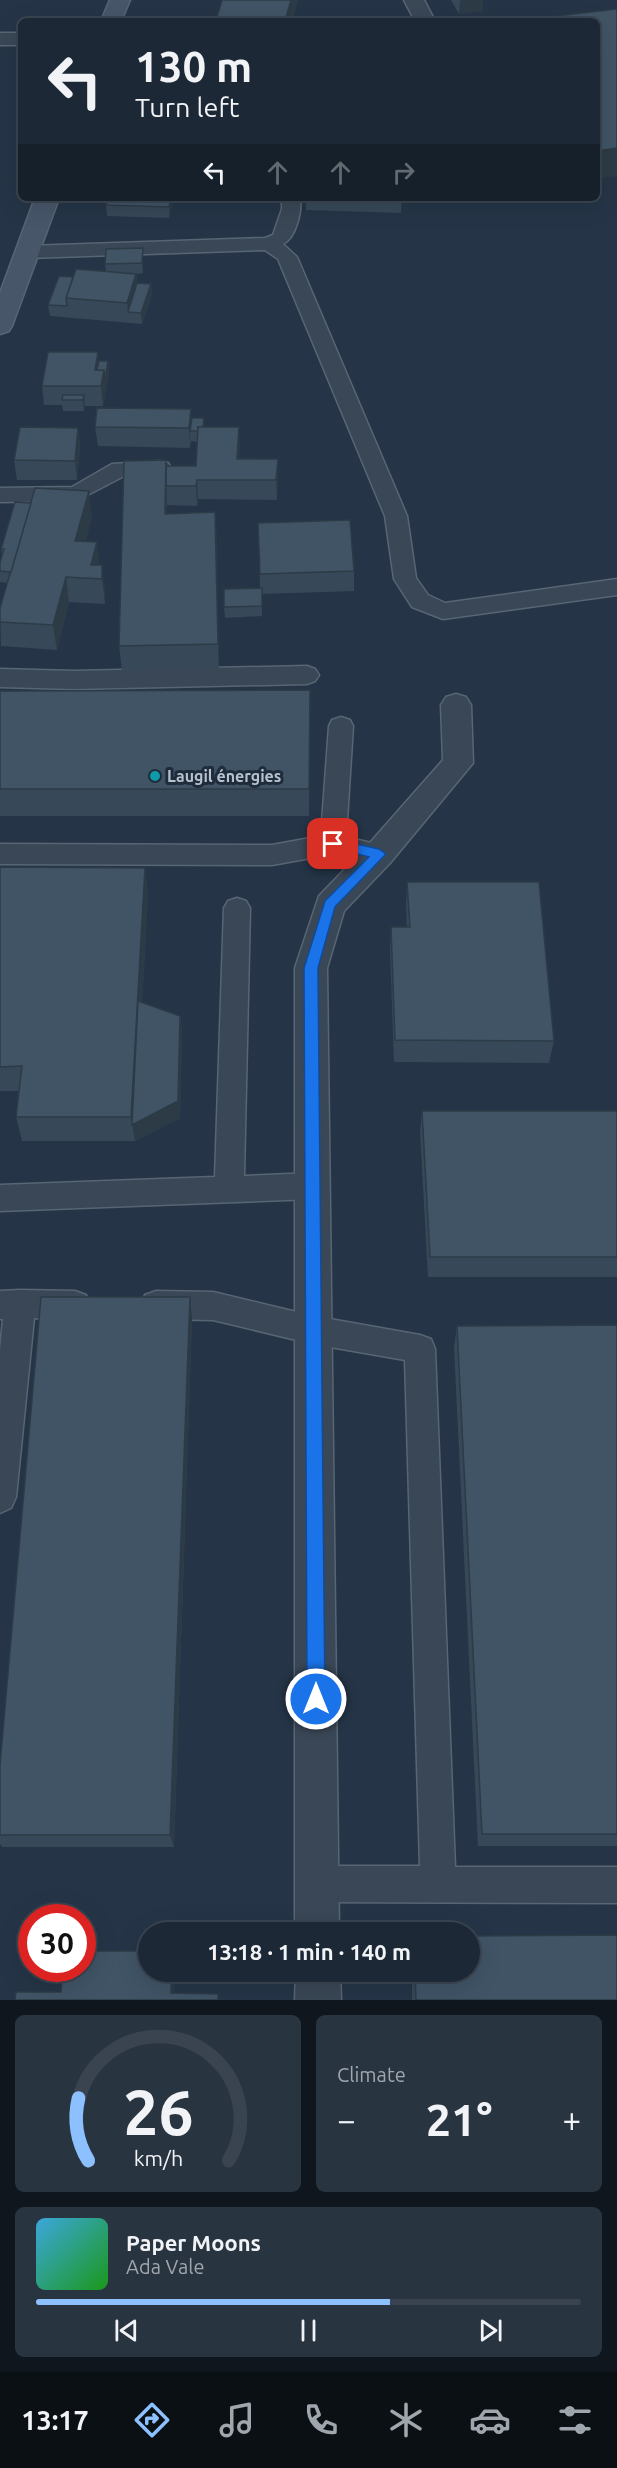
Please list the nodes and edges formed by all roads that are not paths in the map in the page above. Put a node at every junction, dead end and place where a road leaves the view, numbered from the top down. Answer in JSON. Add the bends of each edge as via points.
{"nodes":[{"id":1,"x":120,"y":0,"type":"edge"},
{"id":2,"x":414,"y":0,"type":"edge"},
{"id":3,"x":112,"y":18,"type":"edge"},
{"id":4,"x":423,"y":18,"type":"edge"},
{"id":5,"x":0,"y":39,"type":"edge"},
{"id":6,"x":18,"y":39,"type":"edge"},
{"id":7,"x":46,"y":201,"type":"edge"},
{"id":8,"x":291,"y":201,"type":"edge"},
{"id":9,"x":268,"y":244,"type":"junction"},
{"id":10,"x":27,"y":252,"type":"junction"},
{"id":11,"x":0,"y":326,"type":"edge"},
{"id":12,"x":177,"y":468,"type":"edge"},
{"id":13,"x":0,"y":495,"type":"edge"},
{"id":14,"x":617,"y":587,"type":"edge"},
{"id":15,"x":308,"y":675,"type":"dead end"},
{"id":16,"x":0,"y":678,"type":"edge"},
{"id":17,"x":456,"y":705,"type":"dead end"},
{"id":18,"x":341,"y":726,"type":"dead end"},
{"id":19,"x":333,"y":844,"type":"junction"},
{"id":20,"x":0,"y":854,"type":"edge"},
{"id":21,"x":379,"y":854,"type":"junction"},
{"id":22,"x":237,"y":908,"type":"dead end"},
{"id":23,"x":313,"y":1186,"type":"junction"},
{"id":24,"x":229,"y":1188,"type":"junction"},
{"id":25,"x":0,"y":1198,"type":"edge"},
{"id":26,"x":10,"y":1304,"type":"edge"},
{"id":27,"x":99,"y":1305,"type":"edge"},
{"id":28,"x":133,"y":1305,"type":"edge"},
{"id":29,"x":313,"y":1330,"type":"junction"},
{"id":30,"x":0,"y":1497,"type":"edge"},
{"id":31,"x":317,"y":1884,"type":"junction"},
{"id":32,"x":438,"y":1885,"type":"junction"},
{"id":33,"x":617,"y":1885,"type":"edge"},
{"id":34,"x":317,"y":1922,"type":"edge"},
{"id":35,"x":318,"y":1982,"type":"edge"},
{"id":36,"x":318,"y":2000,"type":"edge"}],
"edges":[{"from":1,"to":3,"type":"main road"},
{"from":2,"to":4,"type":"street"},
{"from":5,"to":6,"type":"street"},
{"from":7,"to":10,"type":"main road"},
{"from":8,"to":9,"type":"lane","via":[[292,210],[281,238]]},
{"from":9,"to":10,"type":"lane"},
{"from":9,"to":14,"type":"lane","via":[[287,257],[396,516],[405,579],[420,601],[443,611]]},
{"from":10,"to":11,"type":"main road"},
{"from":12,"to":13,"type":"lane","via":[[120,469],[76,494]]},
{"from":15,"to":16,"type":"lane"},
{"from":17,"to":21,"type":"street","via":[[458,763]]},
{"from":18,"to":19,"type":"lane"},
{"from":19,"to":20,"type":"lane","via":[[272,855]]},
{"from":19,"to":21,"type":"lane"},
{"from":21,"to":23,"type":"street","via":[[330,905],[311,968]]},
{"from":22,"to":24,"type":"lane"},
{"from":23,"to":24,"type":"lane"},
{"from":23,"to":29,"type":"street"},
{"from":24,"to":25,"type":"lane"},
{"from":26,"to":27,"type":"lane"},
{"from":26,"to":30,"type":"lane"},
{"from":28,"to":29,"type":"lane","via":[[213,1306]]},
{"from":29,"to":31,"type":"street"},
{"from":29,"to":32,"type":"lane","via":[[420,1348]]},
{"from":31,"to":32,"type":"lane"},
{"from":31,"to":34,"type":"street"},
{"from":32,"to":33,"type":"lane"},
{"from":35,"to":36,"type":"street"}]}
